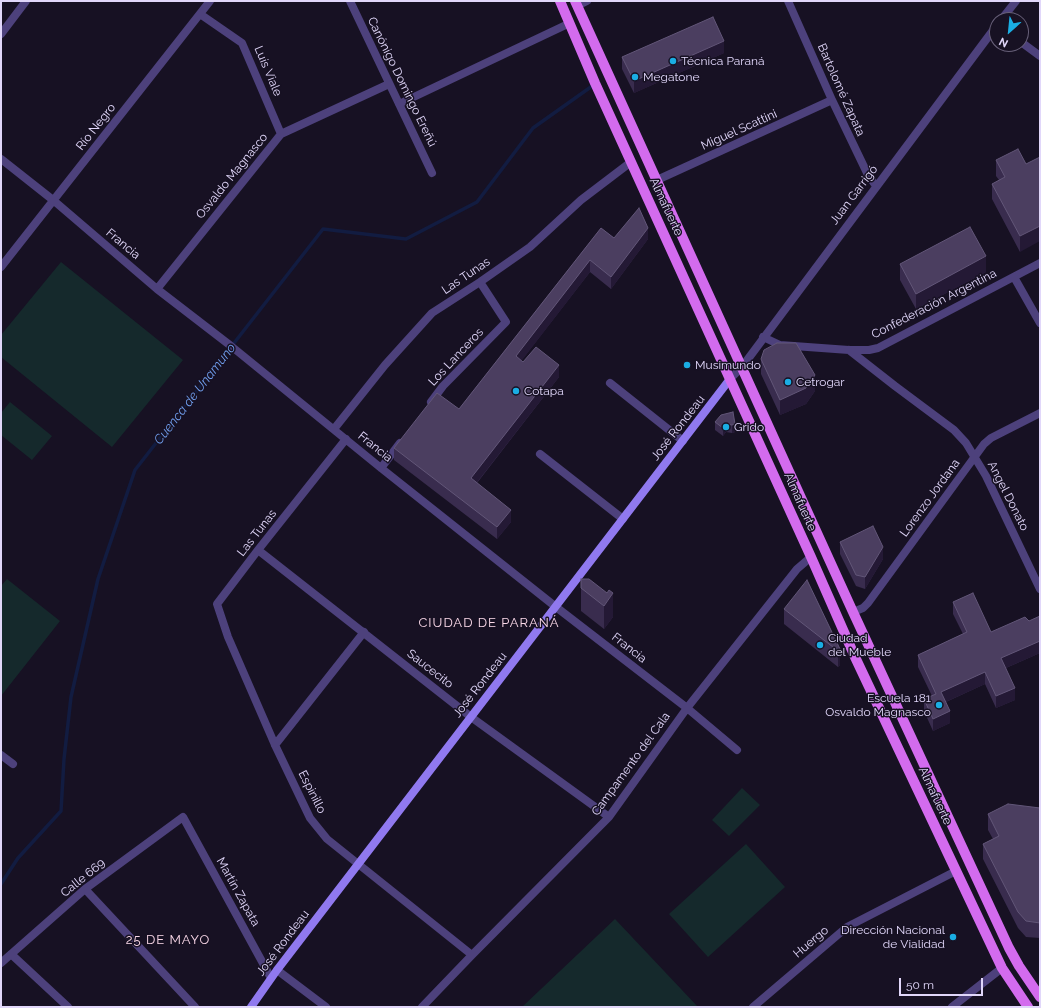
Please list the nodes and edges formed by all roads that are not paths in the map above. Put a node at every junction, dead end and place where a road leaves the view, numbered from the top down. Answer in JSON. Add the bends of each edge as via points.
{"nodes":[{"id":1,"x":26,"y":1,"type":"edge"},
{"id":2,"x":210,"y":1,"type":"edge"},
{"id":3,"x":350,"y":1,"type":"edge"},
{"id":4,"x":560,"y":1,"type":"edge"},
{"id":5,"x":587,"y":1,"type":"edge"},
{"id":6,"x":788,"y":1,"type":"edge"},
{"id":7,"x":1016,"y":1,"type":"edge"},
{"id":8,"x":576,"y":3,"type":"edge"},
{"id":9,"x":1007,"y":12,"type":"edge"},
{"id":10,"x":200,"y":14,"type":"junction"},
{"id":11,"x":570,"y":23,"type":"junction"},
{"id":12,"x":1,"y":34,"type":"edge"},
{"id":13,"x":989,"y":36,"type":"edge"},
{"id":14,"x":1029,"y":48,"type":"edge"},
{"id":15,"x":1040,"y":56,"type":"edge"},
{"id":16,"x":389,"y":84,"type":"junction"},
{"id":17,"x":832,"y":100,"type":"junction"},
{"id":18,"x":399,"y":104,"type":"junction"},
{"id":19,"x":281,"y":134,"type":"junction"},
{"id":20,"x":1,"y":159,"type":"edge"},
{"id":21,"x":631,"y":162,"type":"junction"},
{"id":22,"x":432,"y":173,"type":"dead end"},
{"id":23,"x":657,"y":180,"type":"junction"},
{"id":24,"x":876,"y":186,"type":"junction"},
{"id":25,"x":54,"y":200,"type":"junction"},
{"id":26,"x":1040,"y":262,"type":"edge"},
{"id":27,"x":1,"y":267,"type":"edge"},
{"id":28,"x":1014,"y":277,"type":"junction"},
{"id":29,"x":480,"y":282,"type":"junction"},
{"id":30,"x":158,"y":289,"type":"junction"},
{"id":31,"x":1040,"y":323,"type":"edge"},
{"id":32,"x":763,"y":337,"type":"junction"},
{"id":33,"x":849,"y":350,"type":"junction"},
{"id":34,"x":742,"y":367,"type":"junction"},
{"id":35,"x":730,"y":380,"type":"junction"},
{"id":36,"x":610,"y":383,"type":"dead end"},
{"id":37,"x":424,"y":411,"type":"edge"},
{"id":38,"x":1040,"y":413,"type":"edge"},
{"id":39,"x":334,"y":429,"type":"junction"},
{"id":40,"x":405,"y":436,"type":"edge"},
{"id":41,"x":346,"y":439,"type":"junction"},
{"id":42,"x":683,"y":441,"type":"junction"},
{"id":43,"x":540,"y":454,"type":"dead end"},
{"id":44,"x":975,"y":457,"type":"junction"},
{"id":45,"x":381,"y":468,"type":"junction"},
{"id":46,"x":623,"y":518,"type":"junction"},
{"id":47,"x":258,"y":550,"type":"junction"},
{"id":48,"x":811,"y":557,"type":"junction"},
{"id":49,"x":1040,"y":589,"type":"edge"},
{"id":50,"x":217,"y":604,"type":"joint"},
{"id":51,"x":556,"y":607,"type":"junction"},
{"id":52,"x":853,"y":612,"type":"junction"},
{"id":53,"x":364,"y":632,"type":"junction"},
{"id":54,"x":687,"y":708,"type":"junction"},
{"id":55,"x":471,"y":717,"type":"junction"},
{"id":56,"x":275,"y":745,"type":"junction"},
{"id":57,"x":737,"y":750,"type":"dead end"},
{"id":58,"x":1,"y":755,"type":"edge"},
{"id":59,"x":13,"y":764,"type":"dead end"},
{"id":60,"x":183,"y":817,"type":"joint"},
{"id":61,"x":609,"y":818,"type":"junction"},
{"id":62,"x":358,"y":864,"type":"junction"},
{"id":63,"x":956,"y":871,"type":"junction"},
{"id":64,"x":85,"y":889,"type":"junction"},
{"id":65,"x":11,"y":954,"type":"junction"},
{"id":66,"x":472,"y":955,"type":"junction"},
{"id":67,"x":1,"y":963,"type":"edge"},
{"id":68,"x":1002,"y":968,"type":"junction"},
{"id":69,"x":277,"y":970,"type":"junction"},
{"id":70,"x":271,"y":978,"type":"junction"},
{"id":71,"x":1040,"y":997,"type":"edge"},
{"id":72,"x":68,"y":1007,"type":"edge"},
{"id":73,"x":195,"y":1007,"type":"edge"},
{"id":74,"x":251,"y":1007,"type":"edge"},
{"id":75,"x":326,"y":1007,"type":"edge"},
{"id":76,"x":422,"y":1007,"type":"edge"},
{"id":77,"x":753,"y":1007,"type":"edge"},
{"id":78,"x":952,"y":1007,"type":"edge"},
{"id":79,"x":1028,"y":1007,"type":"edge"}],
"edges":[{"from":1,"to":12,"type":"street"},
{"from":2,"to":10,"type":"street","name":"Río Negro"},
{"from":3,"to":16,"type":"street","name":"Canónigo Domingo Ereñú"},
{"from":4,"to":11,"type":"main road","name":"Almafuerte"},
{"from":5,"to":8,"type":"street"},
{"from":6,"to":17,"type":"street","name":"Bartolomé Zapata"},
{"from":7,"to":9,"type":"street"},
{"from":8,"to":23,"type":"main road","name":"Almafuerte"},
{"from":10,"to":19,"type":"street","name":"Luís Viale","via":[[242,43]]},
{"from":10,"to":25,"type":"street","name":"Río Negro"},
{"from":11,"to":18,"type":"street"},
{"from":11,"to":21,"type":"main road","name":"Almafuerte"},
{"from":13,"to":24,"type":"street","name":"Juan Garrigó"},
{"from":14,"to":15,"type":"street"},
{"from":16,"to":18,"type":"street","name":"Canónigo Domingo Ereñú"},
{"from":16,"to":19,"type":"street","name":"Osvaldo Magnasco"},
{"from":17,"to":23,"type":"street","name":"Miguel Scattini"},
{"from":17,"to":24,"type":"street","name":"Bartolomé Zapata","via":[[868,175]]},
{"from":18,"to":22,"type":"street","name":"Canónigo Domingo Ereñú"},
{"from":19,"to":30,"type":"street","name":"Osvaldo Magnasco"},
{"from":20,"to":25,"type":"street","name":"Francia"},
{"from":21,"to":29,"type":"street","name":"Las Tunas","via":[[581,200],[530,247]]},
{"from":21,"to":35,"type":"main road","name":"Almafuerte"},
{"from":23,"to":34,"type":"main road","name":"Almafuerte"},
{"from":24,"to":32,"type":"street","name":"Juan Garrigó"},
{"from":25,"to":27,"type":"street","name":"Río Negro"},
{"from":25,"to":30,"type":"street","name":"Francia"},
{"from":26,"to":28,"type":"street","name":"Confederación Argentina"},
{"from":28,"to":31,"type":"street"},
{"from":28,"to":33,"type":"street","name":"Confederación Argentina","via":[[878,348]]},
{"from":29,"to":37,"type":"street","name":"Los Lanceros","via":[[506,322],[443,386]]},
{"from":29,"to":39,"type":"street","name":"Las Tunas","via":[[432,313],[385,365]]},
{"from":30,"to":39,"type":"street","name":"Francia"},
{"from":32,"to":33,"type":"street","name":"Confederación Argentina","via":[[780,345]]},
{"from":32,"to":34,"type":"street","name":"Juan Garrigó"},
{"from":33,"to":44,"type":"street","name":"Angel Donato","via":[[954,430]]},
{"from":34,"to":35,"type":"street","name":"Juan Garrigó"},
{"from":34,"to":52,"type":"main road","name":"Almafuerte"},
{"from":35,"to":42,"type":"street","name":"José Rondeau"},
{"from":35,"to":48,"type":"main road","name":"Almafuerte"},
{"from":36,"to":42,"type":"street"},
{"from":38,"to":44,"type":"street","name":"Lorenzo Jordana","via":[[991,438]]},
{"from":39,"to":41,"type":"street","name":"Francia"},
{"from":40,"to":45,"type":"street"},
{"from":41,"to":45,"type":"street","name":"Francia"},
{"from":41,"to":47,"type":"street","name":"Las Tunas"},
{"from":42,"to":46,"type":"street","name":"José Rondeau"},
{"from":43,"to":46,"type":"street"},
{"from":44,"to":49,"type":"street","name":"Angel Donato"},
{"from":44,"to":52,"type":"street","name":"Lorenzo Jordana","via":[[868,603]]},
{"from":45,"to":51,"type":"street","name":"Francia"},
{"from":46,"to":51,"type":"street","name":"José Rondeau"},
{"from":47,"to":50,"type":"street","name":"Las Tunas"},
{"from":47,"to":53,"type":"street","name":"Saucecito"},
{"from":48,"to":54,"type":"street","name":"Campamento del Cala","via":[[797,569]]},
{"from":48,"to":63,"type":"main road","name":"Almafuerte"},
{"from":50,"to":56,"type":"street","name":"Espinillo","via":[[228,637]]},
{"from":51,"to":54,"type":"street","name":"Francia"},
{"from":51,"to":55,"type":"street","name":"José Rondeau"},
{"from":52,"to":71,"type":"main road","name":"Almafuerte","via":[[1009,948]]},
{"from":53,"to":55,"type":"street","name":"Saucecito"},
{"from":53,"to":56,"type":"street"},
{"from":54,"to":57,"type":"street","name":"Francia"},
{"from":54,"to":61,"type":"street","name":"Campamento del Cala"},
{"from":55,"to":61,"type":"street","name":"Saucecito"},
{"from":55,"to":62,"type":"street","name":"José Rondeau"},
{"from":56,"to":62,"type":"street","name":"Espinillo","via":[[310,818],[327,839]]},
{"from":58,"to":59,"type":"street"},
{"from":60,"to":64,"type":"street","name":"Calle 669"},
{"from":60,"to":70,"type":"street","name":"Martín Zapata"},
{"from":61,"to":66,"type":"street","name":"Campamento del Cala"},
{"from":62,"to":66,"type":"street","name":"Espinillo"},
{"from":62,"to":69,"type":"street","name":"José Rondeau"},
{"from":63,"to":68,"type":"main road","name":"Almafuerte"},
{"from":63,"to":77,"type":"street","name":"Huergo","via":[[847,927]]},
{"from":64,"to":65,"type":"street","name":"Calle 669"},
{"from":64,"to":73,"type":"street"},
{"from":65,"to":67,"type":"street","name":"Calle 669"},
{"from":65,"to":72,"type":"street"},
{"from":66,"to":76,"type":"street","name":"Campamento del Cala"},
{"from":68,"to":78,"type":"street"},
{"from":68,"to":79,"type":"main road","name":"Almafuerte"},
{"from":69,"to":70,"type":"street","name":"José Rondeau"},
{"from":69,"to":75,"type":"street"},
{"from":70,"to":74,"type":"street","name":"José Rondeau"}]}
